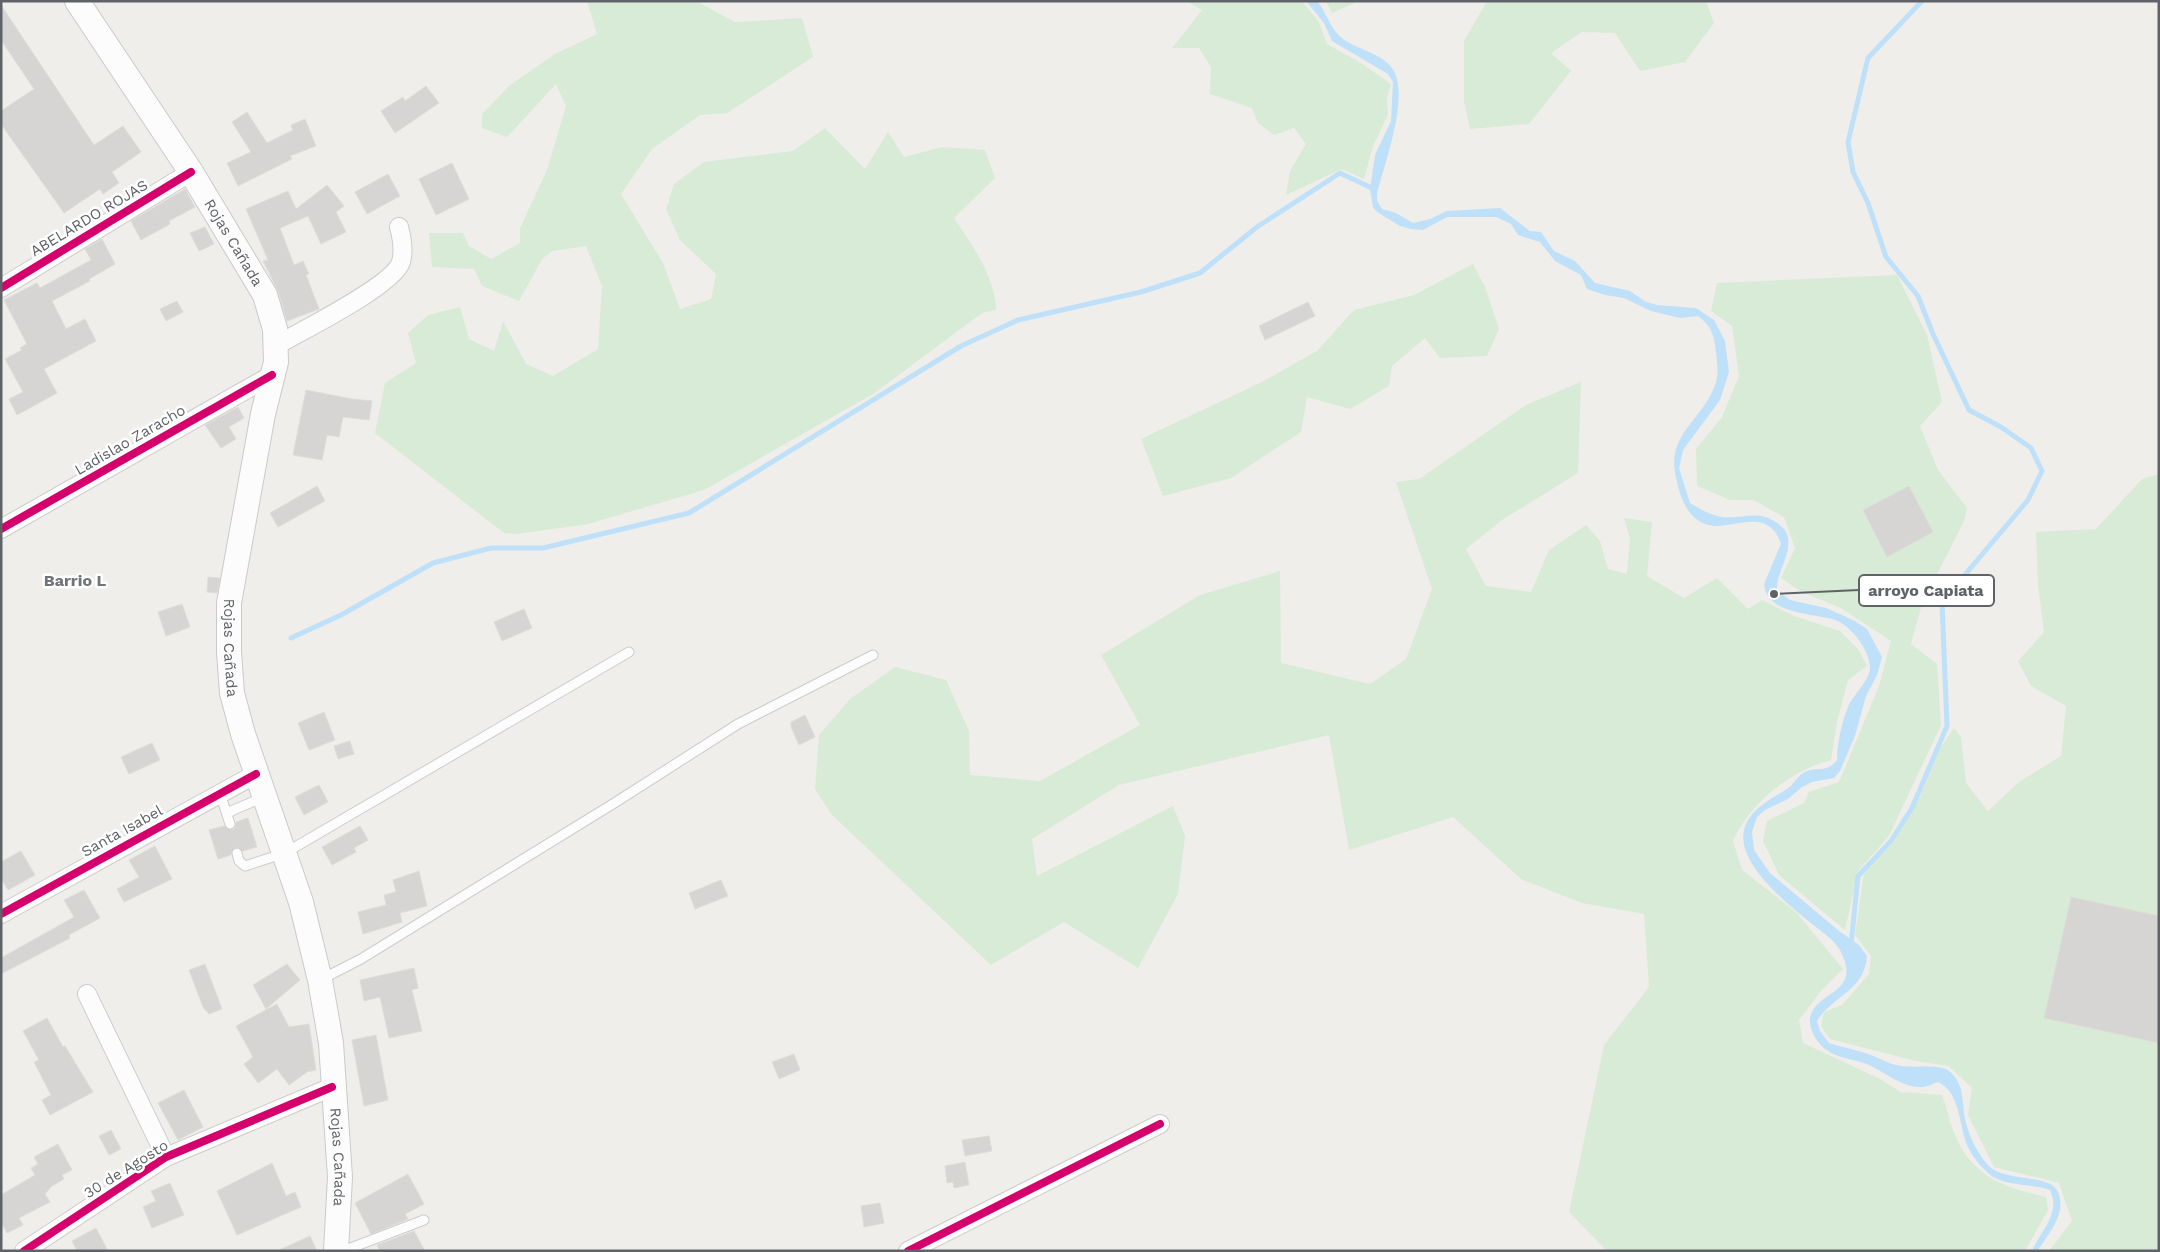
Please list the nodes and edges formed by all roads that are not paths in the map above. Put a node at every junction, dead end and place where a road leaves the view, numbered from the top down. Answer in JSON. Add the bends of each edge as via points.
{"nodes":[{"id":1,"x":77,"y":1,"type":"edge"},
{"id":2,"x":191,"y":172,"type":"junction"},
{"id":3,"x":399,"y":228,"type":"dead end"},
{"id":4,"x":1,"y":288,"type":"edge"},
{"id":5,"x":277,"y":345,"type":"junction"},
{"id":6,"x":272,"y":375,"type":"junction"},
{"id":7,"x":1,"y":529,"type":"edge"},
{"id":8,"x":629,"y":652,"type":"dead end"},
{"id":9,"x":873,"y":655,"type":"dead end"},
{"id":10,"x":256,"y":774,"type":"junction"},
{"id":11,"x":220,"y":793,"type":"junction"},
{"id":12,"x":264,"y":797,"type":"junction"},
{"id":13,"x":237,"y":853,"type":"dead end"},
{"id":14,"x":285,"y":853,"type":"junction"},
{"id":15,"x":3,"y":910,"type":"edge"},
{"id":16,"x":320,"y":980,"type":"junction"},
{"id":17,"x":87,"y":994,"type":"dead end"},
{"id":18,"x":332,"y":1087,"type":"junction"},
{"id":19,"x":1160,"y":1124,"type":"dead end"},
{"id":20,"x":166,"y":1157,"type":"junction"},
{"id":21,"x":424,"y":1220,"type":"dead end"},
{"id":22,"x":24,"y":1251,"type":"edge"},
{"id":23,"x":336,"y":1251,"type":"edge"},
{"id":24,"x":343,"y":1251,"type":"edge"},
{"id":25,"x":908,"y":1251,"type":"edge"}],
"edges":[{"from":1,"to":2,"type":"main road","name":"Rojas Cañada"},
{"from":2,"to":4,"type":"street","name":"ABELARDO ROJAS"},
{"from":2,"to":5,"type":"main road","name":"Rojas Cañada","via":[[265,295]]},
{"from":3,"to":5,"type":"street","via":[[402,252],[394,272],[368,292]]},
{"from":5,"to":6,"type":"main road","name":"Rojas Cañada"},
{"from":6,"to":7,"type":"street","name":"Ladislao Zaracho"},
{"from":6,"to":10,"type":"main road","name":"Rojas Cañada","via":[[229,603],[232,693]]},
{"from":8,"to":14,"type":"lane"},
{"from":9,"to":16,"type":"lane","via":[[738,724],[378,948]]},
{"from":10,"to":11,"type":"street","name":"Santa Isabel"},
{"from":10,"to":12,"type":"main road","name":"Rojas Cañada"},
{"from":11,"to":12,"type":"lane","via":[[229,820],[236,809]]},
{"from":11,"to":15,"type":"street","name":"Santa Isabel"},
{"from":12,"to":14,"type":"main road","name":"Rojas Cañada"},
{"from":13,"to":14,"type":"lane","via":[[245,866]]},
{"from":14,"to":16,"type":"main road","name":"Rojas Cañada"},
{"from":16,"to":18,"type":"main road","name":"Rojas Cañada","via":[[330,1044]]},
{"from":17,"to":20,"type":"street"},
{"from":18,"to":20,"type":"street","name":"30 de Agosto"},
{"from":18,"to":23,"type":"main road","name":"Rojas Cañada","via":[[340,1177]]},
{"from":19,"to":25,"type":"street"},
{"from":20,"to":22,"type":"street","name":"30 de Agosto"},
{"from":21,"to":24,"type":"lane"}]}
